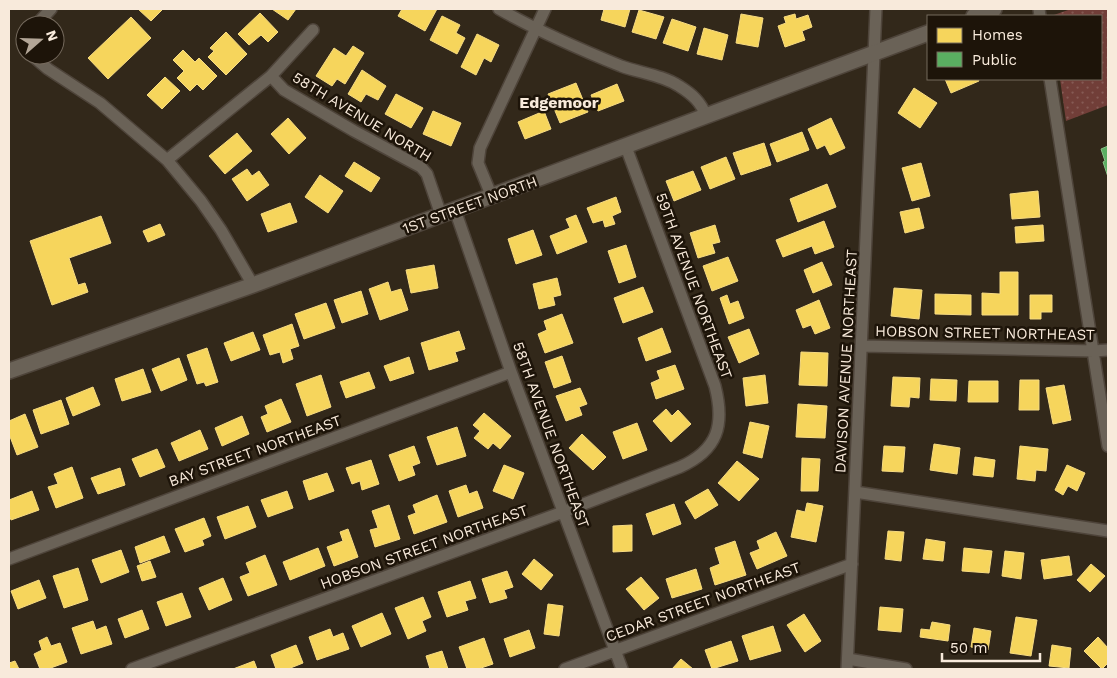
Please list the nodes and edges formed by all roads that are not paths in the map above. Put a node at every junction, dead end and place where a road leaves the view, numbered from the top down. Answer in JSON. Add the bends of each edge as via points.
{"nodes":[{"id":1,"x":499,"y":9,"type":"edge"},
{"id":2,"x":545,"y":9,"type":"edge"},
{"id":3,"x":876,"y":9,"type":"edge"},
{"id":4,"x":994,"y":9,"type":"edge"},
{"id":5,"x":977,"y":15,"type":"edge"},
{"id":6,"x":313,"y":30,"type":"dead end"},
{"id":7,"x":536,"y":30,"type":"junction"},
{"id":8,"x":927,"y":33,"type":"edge"},
{"id":9,"x":874,"y":53,"type":"junction"},
{"id":10,"x":43,"y":65,"type":"edge"},
{"id":11,"x":272,"y":76,"type":"junction"},
{"id":12,"x":1050,"y":80,"type":"edge"},
{"id":13,"x":706,"y":116,"type":"junction"},
{"id":14,"x":626,"y":147,"type":"junction"},
{"id":15,"x":167,"y":160,"type":"junction"},
{"id":16,"x":492,"y":197,"type":"junction"},
{"id":17,"x":448,"y":213,"type":"junction"},
{"id":18,"x":253,"y":285,"type":"junction"},
{"id":19,"x":861,"y":346,"type":"junction"},
{"id":20,"x":1108,"y":350,"type":"edge"},
{"id":21,"x":1094,"y":351,"type":"junction"},
{"id":22,"x":9,"y":371,"type":"edge"},
{"id":23,"x":511,"y":372,"type":"junction"},
{"id":24,"x":715,"y":437,"type":"joint"},
{"id":25,"x":1108,"y":446,"type":"edge"},
{"id":26,"x":855,"y":492,"type":"junction"},
{"id":27,"x":563,"y":512,"type":"junction"},
{"id":28,"x":1108,"y":531,"type":"edge"},
{"id":29,"x":9,"y":559,"type":"edge"},
{"id":30,"x":852,"y":564,"type":"junction"},
{"id":31,"x":615,"y":651,"type":"junction"},
{"id":32,"x":848,"y":664,"type":"edge"},
{"id":33,"x":132,"y":669,"type":"edge"},
{"id":34,"x":565,"y":669,"type":"edge"},
{"id":35,"x":622,"y":669,"type":"edge"},
{"id":36,"x":906,"y":669,"type":"edge"}],
"edges":[{"from":1,"to":7,"type":"street"},
{"from":2,"to":7,"type":"street"},
{"from":3,"to":9,"type":"street","name":"DAVISON AVENUE NORTHEAST"},
{"from":4,"to":5,"type":"street"},
{"from":6,"to":11,"type":"street"},
{"from":7,"to":13,"type":"street","via":[[605,60],[677,84],[693,95]]},
{"from":7,"to":16,"type":"street","via":[[480,148],[478,163]]},
{"from":8,"to":9,"type":"street","name":"1ST STREET NORTH"},
{"from":9,"to":13,"type":"street","name":"1ST STREET NORTH"},
{"from":9,"to":19,"type":"street","name":"DAVISON AVENUE NORTHEAST"},
{"from":10,"to":15,"type":"street","via":[[100,103]]},
{"from":11,"to":15,"type":"street"},
{"from":11,"to":17,"type":"street","name":"58TH AVENUE NORTH","via":[[284,90],[421,167]]},
{"from":12,"to":21,"type":"street"},
{"from":13,"to":14,"type":"street","name":"1ST STREET NORTH"},
{"from":14,"to":16,"type":"street","name":"1ST STREET NORTH"},
{"from":14,"to":24,"type":"street","name":"59TH AVENUE NORTHEAST","via":[[715,386],[719,403]]},
{"from":15,"to":18,"type":"street","via":[[221,230]]},
{"from":16,"to":17,"type":"street","name":"1ST STREET NORTH"},
{"from":17,"to":18,"type":"street","name":"1ST STREET NORTH"},
{"from":17,"to":23,"type":"street","name":"58TH AVENUE NORTHEAST"},
{"from":18,"to":22,"type":"street","name":"1ST STREET NORTH"},
{"from":19,"to":21,"type":"street","name":"HOBSON STREET NORTHEAST"},
{"from":19,"to":26,"type":"street","name":"DAVISON AVENUE NORTHEAST"},
{"from":20,"to":21,"type":"street","name":"HOBSON STREET NORTHEAST"},
{"from":21,"to":25,"type":"street"},
{"from":23,"to":27,"type":"street","name":"58TH AVENUE NORTHEAST"},
{"from":23,"to":29,"type":"street","name":"BAY STREET NORTHEAST"},
{"from":24,"to":27,"type":"street","name":"HOBSON STREET NORTHEAST","via":[[696,460]]},
{"from":26,"to":28,"type":"street"},
{"from":26,"to":30,"type":"street","name":"DAVISON AVENUE NORTHEAST"},
{"from":27,"to":31,"type":"street","name":"58TH AVENUE NORTHEAST"},
{"from":27,"to":33,"type":"street","name":"HOBSON STREET NORTHEAST"},
{"from":30,"to":31,"type":"street","name":"CEDAR STREET NORTHEAST"},
{"from":30,"to":32,"type":"street","name":"DAVISON AVENUE NORTHEAST"},
{"from":31,"to":34,"type":"street","name":"CEDAR STREET NORTHEAST"},
{"from":31,"to":35,"type":"street","name":"58TH AVENUE NORTHEAST"},
{"from":32,"to":36,"type":"street"}]}
